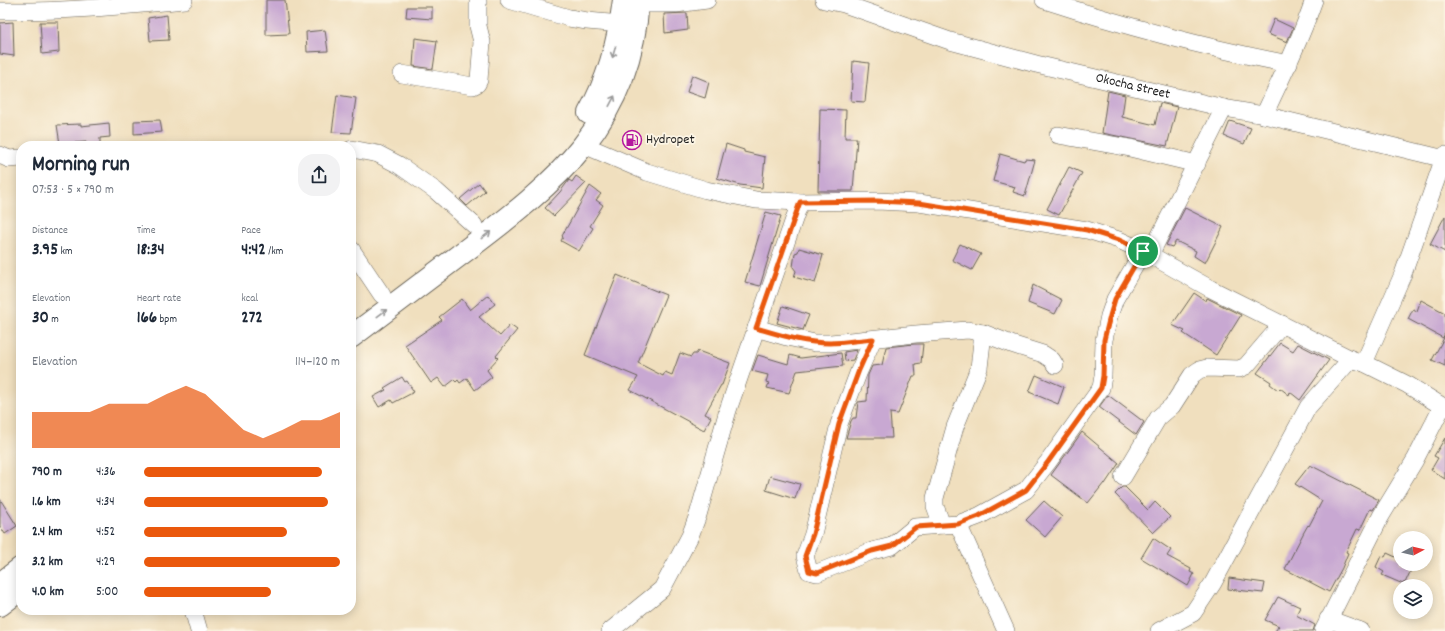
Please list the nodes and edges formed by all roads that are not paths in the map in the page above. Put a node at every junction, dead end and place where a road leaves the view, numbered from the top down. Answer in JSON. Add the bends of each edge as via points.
{"nodes":[{"id":1,"x":184,"y":0,"type":"edge"},
{"id":2,"x":478,"y":0,"type":"edge"},
{"id":3,"x":509,"y":0,"type":"edge"},
{"id":4,"x":707,"y":0,"type":"edge"},
{"id":5,"x":824,"y":0,"type":"edge"},
{"id":6,"x":1044,"y":0,"type":"edge"},
{"id":7,"x":1314,"y":0,"type":"edge"},
{"id":8,"x":634,"y":1,"type":"edge"},
{"id":9,"x":845,"y":2,"type":"edge"},
{"id":10,"x":94,"y":4,"type":"edge"},
{"id":11,"x":0,"y":11,"type":"edge"},
{"id":12,"x":621,"y":24,"type":"junction"},
{"id":13,"x":1289,"y":64,"type":"junction"},
{"id":14,"x":402,"y":74,"type":"dead end"},
{"id":15,"x":1224,"y":108,"type":"junction"},
{"id":16,"x":1264,"y":115,"type":"junction"},
{"id":17,"x":1058,"y":135,"type":"dead end"},
{"id":18,"x":584,"y":145,"type":"junction"},
{"id":19,"x":356,"y":150,"type":"edge"},
{"id":20,"x":0,"y":155,"type":"edge"},
{"id":21,"x":1445,"y":157,"type":"edge"},
{"id":22,"x":16,"y":158,"type":"edge"},
{"id":23,"x":1197,"y":164,"type":"junction"},
{"id":24,"x":800,"y":202,"type":"junction"},
{"id":25,"x":474,"y":225,"type":"junction"},
{"id":26,"x":1146,"y":253,"type":"junction"},
{"id":27,"x":356,"y":256,"type":"edge"},
{"id":28,"x":382,"y":295,"type":"junction"},
{"id":29,"x":356,"y":314,"type":"edge"},
{"id":30,"x":1282,"y":324,"type":"junction"},
{"id":31,"x":756,"y":328,"type":"junction"},
{"id":32,"x":356,"y":333,"type":"edge"},
{"id":33,"x":984,"y":333,"type":"junction"},
{"id":34,"x":873,"y":339,"type":"junction"},
{"id":35,"x":1358,"y":361,"type":"junction"},
{"id":36,"x":1055,"y":365,"type":"dead end"},
{"id":37,"x":1443,"y":408,"type":"edge"},
{"id":38,"x":1123,"y":477,"type":"dead end"},
{"id":39,"x":950,"y":524,"type":"junction"},
{"id":40,"x":16,"y":572,"type":"edge"},
{"id":41,"x":0,"y":584,"type":"edge"},
{"id":42,"x":16,"y":593,"type":"edge"},
{"id":43,"x":0,"y":605,"type":"edge"},
{"id":44,"x":194,"y":615,"type":"edge"},
{"id":45,"x":1326,"y":625,"type":"edge"},
{"id":46,"x":198,"y":631,"type":"edge"},
{"id":47,"x":610,"y":631,"type":"edge"},
{"id":48,"x":1006,"y":631,"type":"edge"},
{"id":49,"x":1159,"y":631,"type":"edge"},
{"id":50,"x":1361,"y":631,"type":"edge"}],
"edges":[{"from":1,"to":10,"type":"street"},
{"from":2,"to":14,"type":"street","via":[[478,26],[482,42],[477,84],[473,86]]},
{"from":3,"to":12,"type":"street","via":[[569,18]]},
{"from":4,"to":8,"type":"street","via":[[676,4]]},
{"from":5,"to":9,"type":"street","name":"Okocha Street"},
{"from":6,"to":13,"type":"street","via":[[1169,37]]},
{"from":7,"to":13,"type":"street"},
{"from":8,"to":12,"type":"main road"},
{"from":18,"to":8,"type":"main road","one_way":true,"via":[[618,90],[635,32]]},
{"from":9,"to":15,"type":"street","name":"Okocha Street","via":[[950,41]]},
{"from":10,"to":11,"type":"street","via":[[41,12]]},
{"from":12,"to":25,"type":"main road","one_way":true,"via":[[596,101],[570,142],[544,170]]},
{"from":13,"to":16,"type":"street"},
{"from":15,"to":16,"type":"street","name":"Okocha Street"},
{"from":15,"to":23,"type":"street"},
{"from":16,"to":21,"type":"street","name":"Okocha Street"},
{"from":17,"to":23,"type":"street"},
{"from":18,"to":24,"type":"street","via":[[647,172],[706,190],[756,200]]},
{"from":32,"to":18,"type":"main road","one_way":true,"via":[[514,214],[552,181]]},
{"from":19,"to":25,"type":"street","via":[[378,154],[399,165],[436,191]]},
{"from":20,"to":22,"type":"street","via":[[9,159]]},
{"from":21,"to":35,"type":"street","via":[[1403,274]]},
{"from":23,"to":26,"type":"street"},
{"from":24,"to":26,"type":"street","via":[[919,203],[1087,230],[1119,240]]},
{"from":24,"to":31,"type":"street"},
{"from":25,"to":28,"type":"main road"},
{"from":26,"to":30,"type":"street","via":[[1211,290]]},
{"from":26,"to":39,"type":"street","via":[[1115,299],[1104,340],[1101,388],[1048,462],[1026,490],[979,516]]},
{"from":27,"to":28,"type":"street"},
{"from":28,"to":29,"type":"main road"},
{"from":30,"to":35,"type":"street"},
{"from":30,"to":38,"type":"street","via":[[1246,366],[1239,369],[1207,368],[1192,375],[1172,406],[1158,418]]},
{"from":31,"to":34,"type":"street","via":[[815,342]]},
{"from":31,"to":47,"type":"street","via":[[690,536],[662,589]]},
{"from":33,"to":34,"type":"street","via":[[968,330]]},
{"from":33,"to":36,"type":"street","via":[[1043,354]]},
{"from":33,"to":39,"type":"street","via":[[979,368],[955,427],[935,498],[935,506]]},
{"from":34,"to":39,"type":"street","via":[[839,424],[813,534],[805,556],[809,571],[817,573],[872,551],[892,546],[916,527]]},
{"from":35,"to":37,"type":"street","via":[[1408,385]]},
{"from":35,"to":49,"type":"street","via":[[1308,407],[1213,583],[1193,613]]},
{"from":37,"to":45,"type":"street","via":[[1381,516]]},
{"from":39,"to":48,"type":"street"},
{"from":40,"to":41,"type":"main road"},
{"from":42,"to":43,"type":"main road"},
{"from":44,"to":46,"type":"street"},
{"from":45,"to":50,"type":"street"}]}
